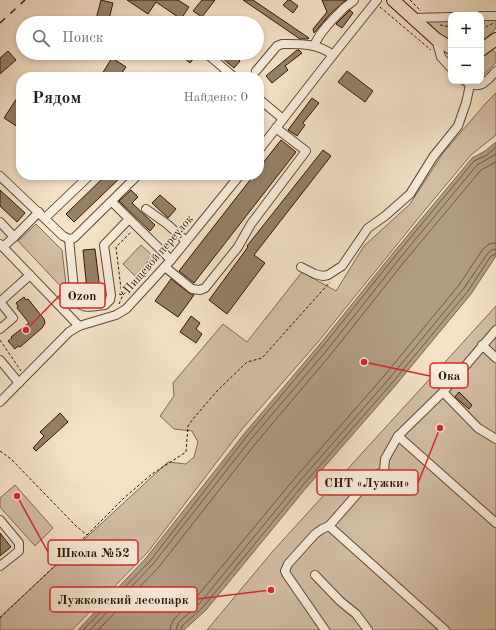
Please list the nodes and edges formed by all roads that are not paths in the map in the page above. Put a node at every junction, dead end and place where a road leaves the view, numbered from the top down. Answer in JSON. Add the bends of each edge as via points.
{"nodes":[{"id":1,"x":354,"y":0,"type":"edge"},
{"id":2,"x":393,"y":0,"type":"edge"},
{"id":3,"x":378,"y":4,"type":"edge"},
{"id":4,"x":484,"y":16,"type":"edge"},
{"id":5,"x":496,"y":16,"type":"edge"},
{"id":6,"x":448,"y":17,"type":"edge"},
{"id":7,"x":413,"y":18,"type":"junction"},
{"id":8,"x":496,"y":38,"type":"edge"},
{"id":9,"x":436,"y":39,"type":"junction"},
{"id":10,"x":314,"y":46,"type":"junction"},
{"id":11,"x":448,"y":46,"type":"edge"},
{"id":12,"x":484,"y":48,"type":"edge"},
{"id":13,"x":333,"y":55,"type":"junction"},
{"id":14,"x":214,"y":60,"type":"edge"},
{"id":15,"x":448,"y":64,"type":"edge"},
{"id":16,"x":256,"y":71,"type":"dead end"},
{"id":17,"x":496,"y":71,"type":"edge"},
{"id":18,"x":228,"y":72,"type":"edge"},
{"id":19,"x":468,"y":84,"type":"edge"},
{"id":20,"x":471,"y":84,"type":"edge"},
{"id":21,"x":484,"y":84,"type":"edge"},
{"id":22,"x":484,"y":84,"type":"edge"},
{"id":23,"x":264,"y":103,"type":"edge"},
{"id":24,"x":283,"y":119,"type":"junction"},
{"id":25,"x":276,"y":128,"type":"junction"},
{"id":26,"x":264,"y":144,"type":"edge"},
{"id":27,"x":0,"y":176,"type":"edge"},
{"id":28,"x":85,"y":180,"type":"edge"},
{"id":29,"x":133,"y":180,"type":"edge"},
{"id":30,"x":236,"y":180,"type":"edge"},
{"id":31,"x":112,"y":202,"type":"junction"},
{"id":32,"x":146,"y":209,"type":"dead end"},
{"id":33,"x":39,"y":212,"type":"junction"},
{"id":34,"x":45,"y":218,"type":"junction"},
{"id":35,"x":129,"y":219,"type":"junction"},
{"id":36,"x":0,"y":222,"type":"edge"},
{"id":37,"x":14,"y":237,"type":"junction"},
{"id":38,"x":69,"y":239,"type":"junction"},
{"id":39,"x":186,"y":241,"type":"junction"},
{"id":40,"x":2,"y":245,"type":"edge"},
{"id":41,"x":171,"y":260,"type":"junction"},
{"id":42,"x":165,"y":267,"type":"junction"},
{"id":43,"x":302,"y":267,"type":"dead end"},
{"id":44,"x":30,"y":275,"type":"junction"},
{"id":45,"x":0,"y":302,"type":"edge"},
{"id":46,"x":79,"y":326,"type":"junction"},
{"id":47,"x":0,"y":329,"type":"edge"},
{"id":48,"x":496,"y":330,"type":"edge"},
{"id":49,"x":482,"y":345,"type":"junction"},
{"id":50,"x":496,"y":358,"type":"edge"},
{"id":51,"x":0,"y":360,"type":"edge"},
{"id":52,"x":19,"y":383,"type":"junction"},
{"id":53,"x":443,"y":392,"type":"junction"},
{"id":54,"x":0,"y":402,"type":"edge"},
{"id":55,"x":398,"y":436,"type":"junction"},
{"id":56,"x":496,"y":439,"type":"edge"},
{"id":57,"x":0,"y":520,"type":"edge"},
{"id":58,"x":496,"y":523,"type":"edge"},
{"id":59,"x":328,"y":526,"type":"junction"},
{"id":60,"x":0,"y":566,"type":"edge"},
{"id":61,"x":315,"y":575,"type":"dead end"},
{"id":62,"x":325,"y":630,"type":"edge"},
{"id":63,"x":368,"y":630,"type":"edge"},
{"id":64,"x":445,"y":630,"type":"edge"}],
"edges":[{"from":1,"to":10,"type":"street","via":[[335,17]]},
{"from":2,"to":7,"type":"highway"},
{"from":3,"to":13,"type":"street"},
{"from":4,"to":5,"type":"street"},
{"from":6,"to":7,"type":"street"},
{"from":7,"to":9,"type":"highway"},
{"from":8,"to":12,"type":"highway"},
{"from":9,"to":11,"type":"highway"},
{"from":9,"to":15,"type":"street","via":[[442,57]]},
{"from":10,"to":13,"type":"street"},
{"from":10,"to":16,"type":"street","via":[[282,44]]},
{"from":13,"to":24,"type":"street"},
{"from":14,"to":18,"type":"street"},
{"from":17,"to":22,"type":"street"},
{"from":19,"to":43,"type":"street","via":[[466,103],[458,126],[433,157],[410,194],[368,228],[342,266],[323,276]]},
{"from":20,"to":21,"type":"street"},
{"from":23,"to":24,"type":"street"},
{"from":24,"to":25,"type":"street"},
{"from":25,"to":26,"type":"street"},
{"from":25,"to":42,"type":"street","via":[[306,152],[251,224],[238,247],[205,288],[200,290],[192,289]]},
{"from":27,"to":33,"type":"street"},
{"from":28,"to":34,"type":"street"},
{"from":29,"to":31,"type":"street"},
{"from":30,"to":39,"type":"street","name":"Пищевой переулок"},
{"from":31,"to":35,"type":"street"},
{"from":31,"to":38,"type":"street","via":[[74,238]]},
{"from":32,"to":39,"type":"street"},
{"from":33,"to":34,"type":"street"},
{"from":33,"to":37,"type":"street"},
{"from":34,"to":38,"type":"street"},
{"from":35,"to":38,"type":"street","via":[[104,245],[111,295],[105,305],[85,307],[78,304],[75,299]]},
{"from":35,"to":41,"type":"street"},
{"from":36,"to":37,"type":"street"},
{"from":37,"to":40,"type":"street"},
{"from":39,"to":41,"type":"street","name":"Пищевой переулок"},
{"from":40,"to":44,"type":"street"},
{"from":41,"to":42,"type":"street","name":"Пищевой переулок"},
{"from":42,"to":46,"type":"street","name":"Пищевой переулок","via":[[122,312]]},
{"from":44,"to":45,"type":"street"},
{"from":44,"to":46,"type":"street"},
{"from":45,"to":47,"type":"street","via":[[13,318]]},
{"from":46,"to":52,"type":"street","name":"Пищевой переулок","via":[[69,332]]},
{"from":48,"to":49,"type":"street"},
{"from":49,"to":50,"type":"street"},
{"from":49,"to":53,"type":"street"},
{"from":51,"to":52,"type":"street"},
{"from":52,"to":54,"type":"street","name":"Пищевой переулок"},
{"from":53,"to":55,"type":"street"},
{"from":53,"to":56,"type":"street","via":[[478,428]]},
{"from":55,"to":58,"type":"street"},
{"from":55,"to":59,"type":"street","via":[[385,459],[384,471],[372,478]]},
{"from":57,"to":60,"type":"street","via":[[20,547]]},
{"from":59,"to":62,"type":"street","via":[[315,534],[288,564],[285,571]]},
{"from":59,"to":64,"type":"street"},
{"from":61,"to":63,"type":"street","via":[[356,614]]}]}
